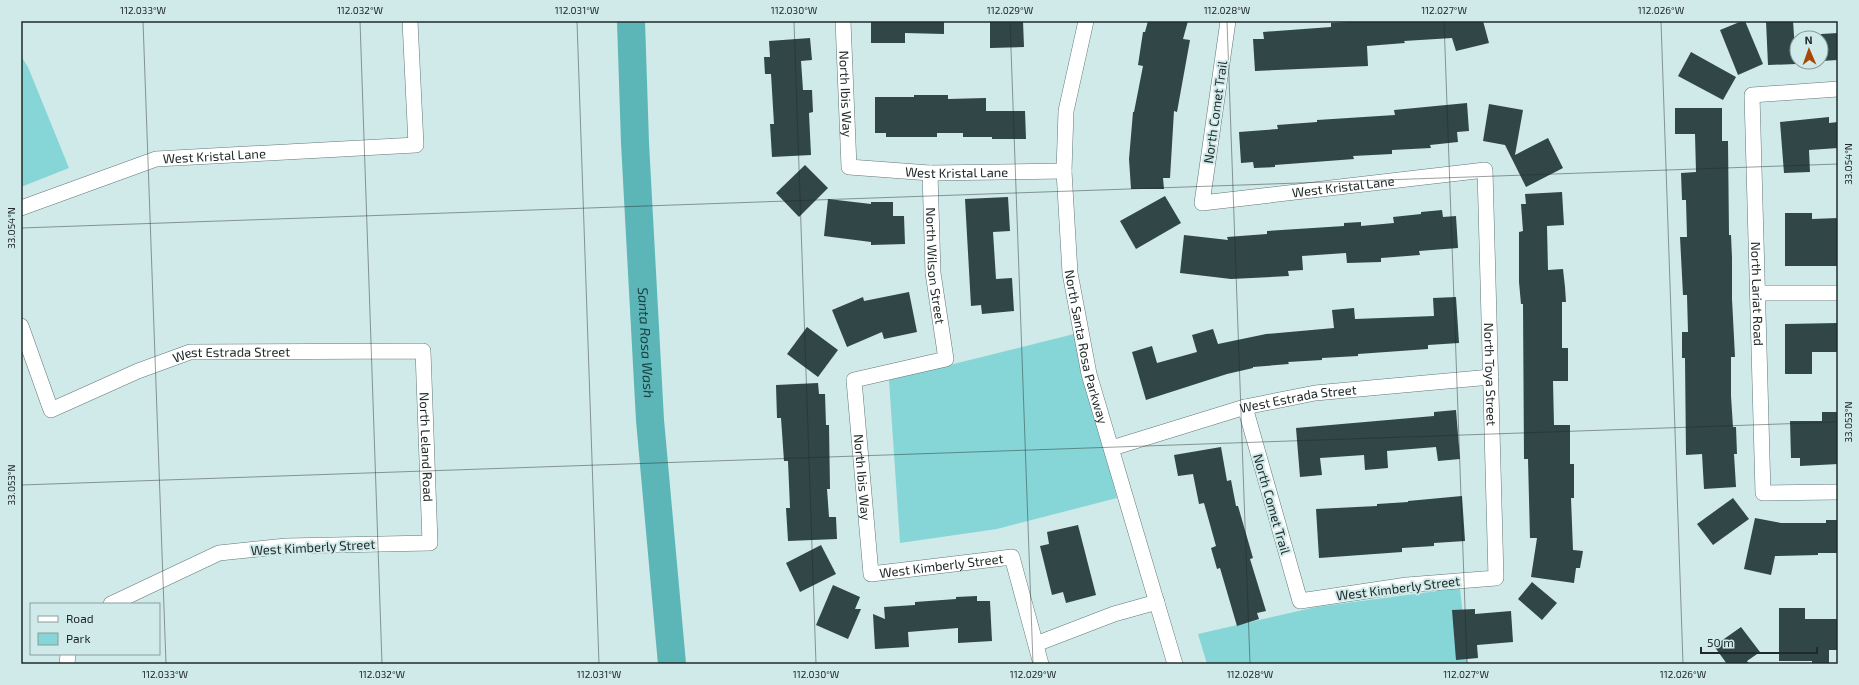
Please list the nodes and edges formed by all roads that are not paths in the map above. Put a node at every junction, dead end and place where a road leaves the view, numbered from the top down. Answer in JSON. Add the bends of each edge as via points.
{"nodes":[{"id":1,"x":410,"y":21,"type":"edge"},
{"id":2,"x":843,"y":21,"type":"edge"},
{"id":3,"x":1086,"y":21,"type":"edge"},
{"id":4,"x":1228,"y":21,"type":"edge"},
{"id":5,"x":1838,"y":89,"type":"edge"},
{"id":6,"x":849,"y":167,"type":"joint"},
{"id":7,"x":1485,"y":170,"type":"joint"},
{"id":8,"x":1064,"y":171,"type":"junction"},
{"id":9,"x":930,"y":172,"type":"junction"},
{"id":10,"x":1202,"y":203,"type":"joint"},
{"id":11,"x":21,"y":208,"type":"edge"},
{"id":12,"x":1759,"y":293,"type":"junction"},
{"id":13,"x":1838,"y":293,"type":"edge"},
{"id":14,"x":21,"y":326,"type":"edge"},
{"id":15,"x":423,"y":351,"type":"joint"},
{"id":16,"x":1491,"y":377,"type":"junction"},
{"id":17,"x":854,"y":380,"type":"joint"},
{"id":18,"x":1245,"y":407,"type":"junction"},
{"id":19,"x":1112,"y":448,"type":"junction"},
{"id":20,"x":1838,"y":492,"type":"edge"},
{"id":21,"x":430,"y":543,"type":"joint"},
{"id":22,"x":871,"y":574,"type":"joint"},
{"id":23,"x":1496,"y":578,"type":"joint"},
{"id":24,"x":1300,"y":601,"type":"joint"},
{"id":25,"x":1157,"y":602,"type":"junction"},
{"id":26,"x":113,"y":603,"type":"edge"},
{"id":27,"x":1036,"y":644,"type":"junction"},
{"id":28,"x":1041,"y":664,"type":"edge"},
{"id":29,"x":1175,"y":664,"type":"edge"}],
"edges":[{"from":1,"to":11,"type":"street","name":"West Kristal Lane","via":[[416,145],[156,159]]},
{"from":2,"to":6,"type":"street","name":"North Ibis Way"},
{"from":3,"to":8,"type":"street","name":"North Santa Rosa Parkway","via":[[1066,111]]},
{"from":4,"to":10,"type":"street","name":"North Comet Trail"},
{"from":5,"to":12,"type":"street","name":"North Lariat Road","via":[[1752,95]]},
{"from":6,"to":9,"type":"street","name":"West Kristal Lane"},
{"from":7,"to":10,"type":"street","name":"West Kristal Lane"},
{"from":7,"to":16,"type":"street","name":"North Toya Street"},
{"from":8,"to":9,"type":"street","name":"West Kristal Lane"},
{"from":8,"to":19,"type":"street","name":"North Santa Rosa Parkway","via":[[1070,273],[1089,374]]},
{"from":9,"to":17,"type":"street","name":"North Wilson Street","via":[[933,273],[946,359]]},
{"from":12,"to":13,"type":"street"},
{"from":12,"to":20,"type":"street","name":"North Lariat Road","via":[[1763,493]]},
{"from":14,"to":15,"type":"street","name":"West Estrada Street","via":[[51,410],[138,371],[190,352]]},
{"from":15,"to":21,"type":"street","name":"North Leland Road"},
{"from":16,"to":18,"type":"street","name":"West Estrada Street","via":[[1315,393]]},
{"from":16,"to":23,"type":"street","name":"North Toya Street"},
{"from":17,"to":22,"type":"street","name":"North Ibis Way"},
{"from":18,"to":19,"type":"street","name":"West Estrada Street"},
{"from":18,"to":24,"type":"street","name":"North Comet Trail"},
{"from":19,"to":25,"type":"street","name":"North Santa Rosa Parkway"},
{"from":21,"to":26,"type":"street","name":"West Kimberly Street","via":[[286,546],[219,553]]},
{"from":22,"to":27,"type":"street","name":"West Kimberly Street","via":[[1012,557]]},
{"from":23,"to":24,"type":"street","name":"West Kimberly Street","via":[[1407,585]]},
{"from":25,"to":27,"type":"street","via":[[1114,614]]},
{"from":25,"to":29,"type":"street","name":"North Santa Rosa Parkway"},
{"from":27,"to":28,"type":"street"}]}
